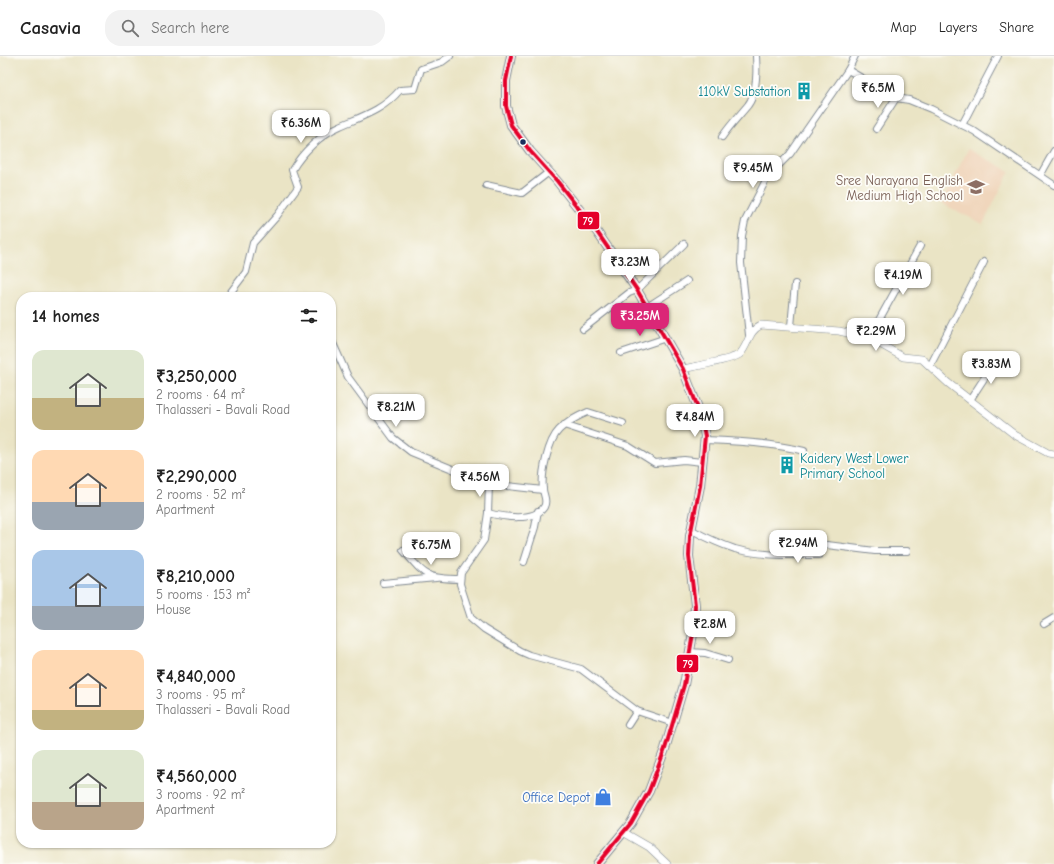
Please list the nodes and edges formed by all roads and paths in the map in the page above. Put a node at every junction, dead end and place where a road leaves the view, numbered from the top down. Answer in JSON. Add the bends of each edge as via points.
{"nodes":[{"id":1,"x":450,"y":56,"type":"edge"},
{"id":2,"x":511,"y":56,"type":"edge"},
{"id":3,"x":756,"y":56,"type":"edge"},
{"id":4,"x":855,"y":56,"type":"edge"},
{"id":5,"x":998,"y":56,"type":"edge"},
{"id":6,"x":848,"y":70,"type":"junction"},
{"id":7,"x":896,"y":98,"type":"junction"},
{"id":8,"x":962,"y":125,"type":"junction"},
{"id":9,"x":876,"y":129,"type":"dead end"},
{"id":10,"x":722,"y":137,"type":"dead end"},
{"id":11,"x":1054,"y":151,"type":"edge"},
{"id":12,"x":549,"y":172,"type":"junction"},
{"id":13,"x":1041,"y":174,"type":"junction"},
{"id":14,"x":486,"y":185,"type":"dead end"},
{"id":15,"x":1054,"y":185,"type":"edge"},
{"id":16,"x":684,"y":244,"type":"dead end"},
{"id":17,"x":920,"y":246,"type":"dead end"},
{"id":18,"x":984,"y":262,"type":"dead end"},
{"id":19,"x":687,"y":281,"type":"dead end"},
{"id":20,"x":795,"y":284,"type":"dead end"},
{"id":21,"x":637,"y":290,"type":"junction"},
{"id":22,"x":230,"y":292,"type":"edge"},
{"id":23,"x":647,"y":307,"type":"junction"},
{"id":24,"x":790,"y":326,"type":"junction"},
{"id":25,"x":583,"y":329,"type":"dead end"},
{"id":26,"x":749,"y":335,"type":"junction"},
{"id":27,"x":666,"y":338,"type":"junction"},
{"id":28,"x":869,"y":338,"type":"junction"},
{"id":29,"x":336,"y":350,"type":"edge"},
{"id":30,"x":621,"y":354,"type":"dead end"},
{"id":31,"x":996,"y":360,"type":"dead end"},
{"id":32,"x":930,"y":366,"type":"junction"},
{"id":33,"x":683,"y":369,"type":"junction"},
{"id":34,"x":970,"y":400,"type":"junction"},
{"id":35,"x":623,"y":423,"type":"dead end"},
{"id":36,"x":564,"y":425,"type":"junction"},
{"id":37,"x":705,"y":440,"type":"junction"},
{"id":38,"x":804,"y":451,"type":"dead end"},
{"id":39,"x":1054,"y":454,"type":"edge"},
{"id":40,"x":702,"y":462,"type":"junction"},
{"id":41,"x":489,"y":484,"type":"junction"},
{"id":42,"x":543,"y":490,"type":"junction"},
{"id":43,"x":538,"y":511,"type":"junction"},
{"id":44,"x":488,"y":513,"type":"junction"},
{"id":45,"x":692,"y":530,"type":"junction"},
{"id":46,"x":403,"y":550,"type":"dead end"},
{"id":47,"x":907,"y":551,"type":"dead end"},
{"id":48,"x":524,"y":562,"type":"dead end"},
{"id":49,"x":436,"y":578,"type":"junction"},
{"id":50,"x":460,"y":579,"type":"junction"},
{"id":51,"x":382,"y":583,"type":"dead end"},
{"id":52,"x":1054,"y":618,"type":"edge"},
{"id":53,"x":1044,"y":624,"type":"dead end"},
{"id":54,"x":689,"y":652,"type":"junction"},
{"id":55,"x":728,"y":660,"type":"dead end"},
{"id":56,"x":637,"y":711,"type":"junction"},
{"id":57,"x":673,"y":723,"type":"junction"},
{"id":58,"x":628,"y":725,"type":"dead end"},
{"id":59,"x":623,"y":832,"type":"junction"},
{"id":60,"x":597,"y":864,"type":"edge"},
{"id":61,"x":667,"y":864,"type":"edge"}],
"edges":[{"from":1,"to":22,"type":"street","via":[[442,62],[421,69],[415,89],[400,90],[389,103],[338,126],[309,148],[292,170],[298,187],[253,243],[246,272]]},
{"from":2,"to":12,"type":"main road","via":[[506,81],[506,106],[511,125]]},
{"from":3,"to":10,"type":"street","via":[[756,83],[749,104]]},
{"from":4,"to":6,"type":"street"},
{"from":5,"to":8,"type":"street"},
{"from":6,"to":7,"type":"street"},
{"from":6,"to":26,"type":"street","via":[[790,154],[768,176],[745,222],[741,263]]},
{"from":7,"to":8,"type":"street","via":[[931,109]]},
{"from":7,"to":9,"type":"street"},
{"from":8,"to":13,"type":"street"},
{"from":11,"to":13,"type":"street"},
{"from":12,"to":14,"type":"street","via":[[522,193]]},
{"from":12,"to":21,"type":"main road","via":[[597,232]]},
{"from":13,"to":15,"type":"street"},
{"from":16,"to":21,"type":"street"},
{"from":17,"to":28,"type":"street"},
{"from":18,"to":32,"type":"street"},
{"from":19,"to":23,"type":"street"},
{"from":20,"to":24,"type":"street"},
{"from":21,"to":23,"type":"main road"},
{"from":21,"to":25,"type":"street","via":[[629,293]]},
{"from":23,"to":27,"type":"main road"},
{"from":24,"to":26,"type":"street","via":[[761,325],[754,328]]},
{"from":24,"to":28,"type":"street","via":[[839,330]]},
{"from":26,"to":33,"type":"street","via":[[740,353],[732,358]]},
{"from":27,"to":30,"type":"street"},
{"from":27,"to":33,"type":"main road"},
{"from":28,"to":32,"type":"street","via":[[903,357],[922,358]]},
{"from":29,"to":41,"type":"street","via":[[348,377],[393,438],[411,452]]},
{"from":31,"to":34,"type":"street"},
{"from":32,"to":34,"type":"street"},
{"from":33,"to":37,"type":"main road","via":[[700,413]]},
{"from":34,"to":39,"type":"street","via":[[1015,434]]},
{"from":35,"to":36,"type":"street","via":[[588,412]]},
{"from":36,"to":40,"type":"street","via":[[628,446],[655,463],[684,460]]},
{"from":36,"to":42,"type":"street","via":[[555,434],[548,452]]},
{"from":37,"to":38,"type":"street","via":[[782,446]]},
{"from":37,"to":40,"type":"main road"},
{"from":40,"to":45,"type":"main road"},
{"from":41,"to":42,"type":"street"},
{"from":41,"to":44,"type":"street"},
{"from":42,"to":43,"type":"street","via":[[546,501],[544,507]]},
{"from":43,"to":44,"type":"street","via":[[509,518]]},
{"from":43,"to":48,"type":"street","via":[[536,527]]},
{"from":44,"to":50,"type":"street","via":[[484,540],[461,573]]},
{"from":45,"to":47,"type":"street","via":[[735,549],[754,553],[819,555],[822,546]]},
{"from":45,"to":54,"type":"main road","via":[[689,556],[695,605]]},
{"from":46,"to":49,"type":"street","via":[[421,571]]},
{"from":49,"to":50,"type":"street"},
{"from":49,"to":51,"type":"street"},
{"from":50,"to":56,"type":"street","via":[[472,618],[484,629],[529,655],[580,669]]},
{"from":52,"to":53,"type":"street"},
{"from":54,"to":55,"type":"street","via":[[705,653]]},
{"from":54,"to":57,"type":"main road","via":[[684,684]]},
{"from":56,"to":57,"type":"street"},
{"from":56,"to":58,"type":"street"},
{"from":57,"to":59,"type":"main road","via":[[649,790],[631,823]]},
{"from":59,"to":60,"type":"main road"},
{"from":59,"to":61,"type":"street","via":[[649,847]]}]}
